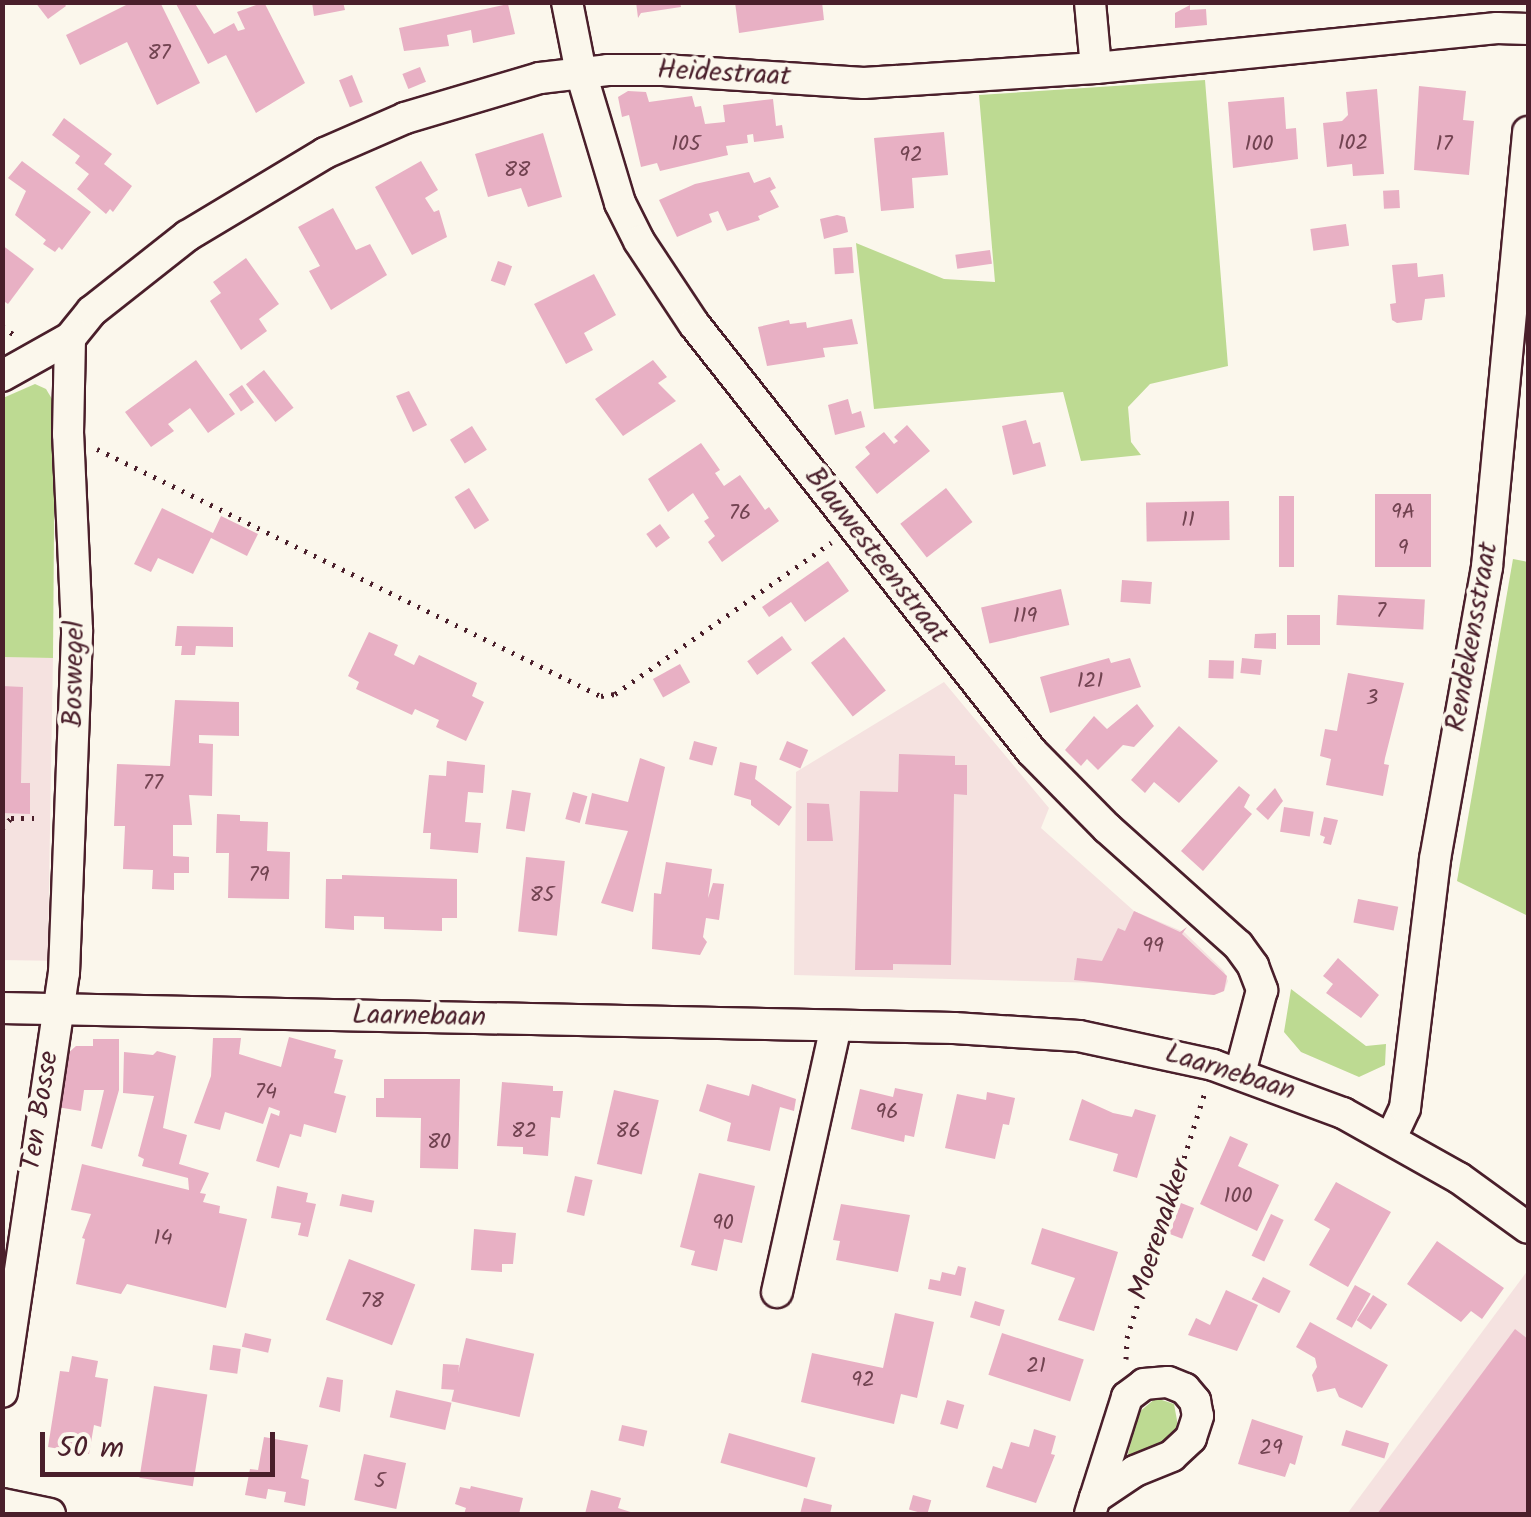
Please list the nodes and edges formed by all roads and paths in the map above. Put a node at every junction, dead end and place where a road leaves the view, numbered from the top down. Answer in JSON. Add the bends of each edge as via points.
{"nodes":[{"id":1,"x":567,"y":2,"type":"edge"},
{"id":2,"x":1090,"y":2,"type":"edge"},
{"id":3,"x":1528,"y":29,"type":"edge"},
{"id":4,"x":1096,"y":68,"type":"junction"},
{"id":5,"x":581,"y":73,"type":"junction"},
{"id":6,"x":1528,"y":132,"type":"edge"},
{"id":7,"x":70,"y":338,"type":"junction"},
{"id":8,"x":2,"y":376,"type":"edge"},
{"id":9,"x":68,"y":434,"type":"junction"},
{"id":10,"x":852,"y":526,"type":"junction"},
{"id":11,"x":72,"y":819,"type":"junction"},
{"id":12,"x":2,"y":829,"type":"edge"},
{"id":13,"x":2,"y":1008,"type":"edge"},
{"id":14,"x":60,"y":1010,"type":"junction"},
{"id":15,"x":836,"y":1026,"type":"junction"},
{"id":16,"x":1234,"y":1062,"type":"junction"},
{"id":17,"x":1391,"y":1138,"type":"junction"},
{"id":18,"x":1528,"y":1228,"type":"edge"},
{"id":19,"x":777,"y":1292,"type":"dead end"},
{"id":20,"x":2,"y":1392,"type":"edge"},
{"id":21,"x":1127,"y":1397,"type":"junction"},
{"id":22,"x":2,"y":1504,"type":"edge"},
{"id":23,"x":1092,"y":1506,"type":"edge"},
{"id":24,"x":50,"y":1514,"type":"edge"}],
"edges":[{"from":1,"to":5,"type":"street","name":"Blauwesteenstraat"},
{"from":2,"to":4,"type":"street"},
{"from":3,"to":4,"type":"street","name":"Heidestraat"},
{"from":4,"to":5,"type":"street","name":"Heidestraat","via":[[864,83],[662,70]]},
{"from":5,"to":7,"type":"street","name":"Heidestraat","via":[[540,78],[346,141],[187,236],[92,311]]},
{"from":5,"to":10,"type":"street","name":"Blauwesteenstraat","via":[[620,203],[639,241],[694,324]]},
{"from":6,"to":17,"type":"street","name":"Rendekensstraat","via":[[1487,566],[1435,859],[1405,1108]]},
{"from":7,"to":8,"type":"street","name":"Heidestraat"},
{"from":7,"to":9,"type":"street","name":"Boswegel"},
{"from":9,"to":10,"type":"path","via":[[601,696],[615,694]]},
{"from":9,"to":11,"type":"street","name":"Boswegel","via":[[77,630]]},
{"from":10,"to":16,"type":"street","name":"Blauwesteenstraat","via":[[1054,776],[1253,966],[1262,990]]},
{"from":11,"to":12,"type":"path","via":[[10,818]]},
{"from":11,"to":14,"type":"street","name":"Boswegel"},
{"from":13,"to":14,"type":"street","name":"Laarnebaan"},
{"from":14,"to":15,"type":"street","name":"Laarnebaan"},
{"from":14,"to":20,"type":"street","name":"Ten Bosse"},
{"from":15,"to":16,"type":"street","name":"Laarnebaan","via":[[1080,1036]]},
{"from":15,"to":19,"type":"street"},
{"from":16,"to":17,"type":"street","name":"Laarnebaan"},
{"from":16,"to":21,"type":"path","name":"Moerenakker","via":[[1127,1338]]},
{"from":17,"to":18,"type":"street","name":"Laarnebaan"},
{"from":21,"to":23,"type":"street"},
{"from":21,"to":23,"type":"street","via":[[1144,1384],[1168,1382],[1185,1389],[1198,1416],[1191,1438],[1172,1456],[1136,1471]]},
{"from":22,"to":24,"type":"street"}]}
